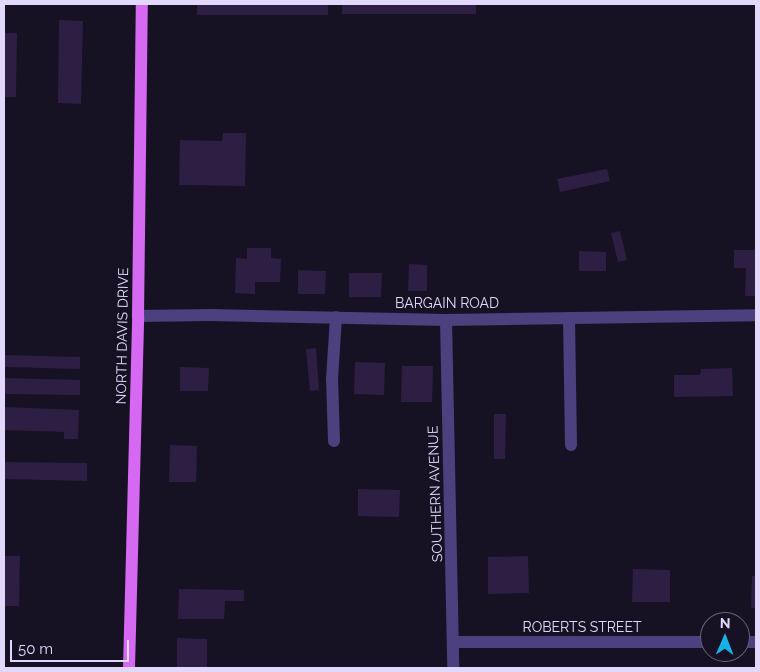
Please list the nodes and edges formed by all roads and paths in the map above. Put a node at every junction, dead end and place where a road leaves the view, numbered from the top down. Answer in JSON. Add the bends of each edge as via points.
{"nodes":[{"id":1,"x":142,"y":4,"type":"edge"},
{"id":2,"x":756,"y":315,"type":"edge"},
{"id":3,"x":138,"y":316,"type":"junction"},
{"id":4,"x":336,"y":317,"type":"junction"},
{"id":5,"x":569,"y":318,"type":"junction"},
{"id":6,"x":446,"y":320,"type":"junction"},
{"id":7,"x":334,"y":441,"type":"dead end"},
{"id":8,"x":571,"y":445,"type":"dead end"},
{"id":9,"x":454,"y":642,"type":"junction"},
{"id":10,"x":700,"y":642,"type":"edge"},
{"id":11,"x":129,"y":668,"type":"edge"},
{"id":12,"x":454,"y":668,"type":"edge"}],
"edges":[{"from":1,"to":3,"type":"main road","name":"NORTH DAVIS DRIVE"},
{"from":2,"to":5,"type":"street","name":"BARGAIN ROAD"},
{"from":3,"to":4,"type":"street","name":"BARGAIN ROAD"},
{"from":3,"to":11,"type":"main road","name":"NORTH DAVIS DRIVE"},
{"from":4,"to":6,"type":"street","name":"BARGAIN ROAD"},
{"from":4,"to":7,"type":"street","via":[[332,379]]},
{"from":5,"to":6,"type":"street","name":"BARGAIN ROAD"},
{"from":5,"to":8,"type":"street"},
{"from":6,"to":9,"type":"street","name":"SOUTHERN AVENUE"},
{"from":9,"to":10,"type":"street","name":"ROBERTS STREET"},
{"from":9,"to":12,"type":"street","name":"SOUTHERN AVENUE"}]}
